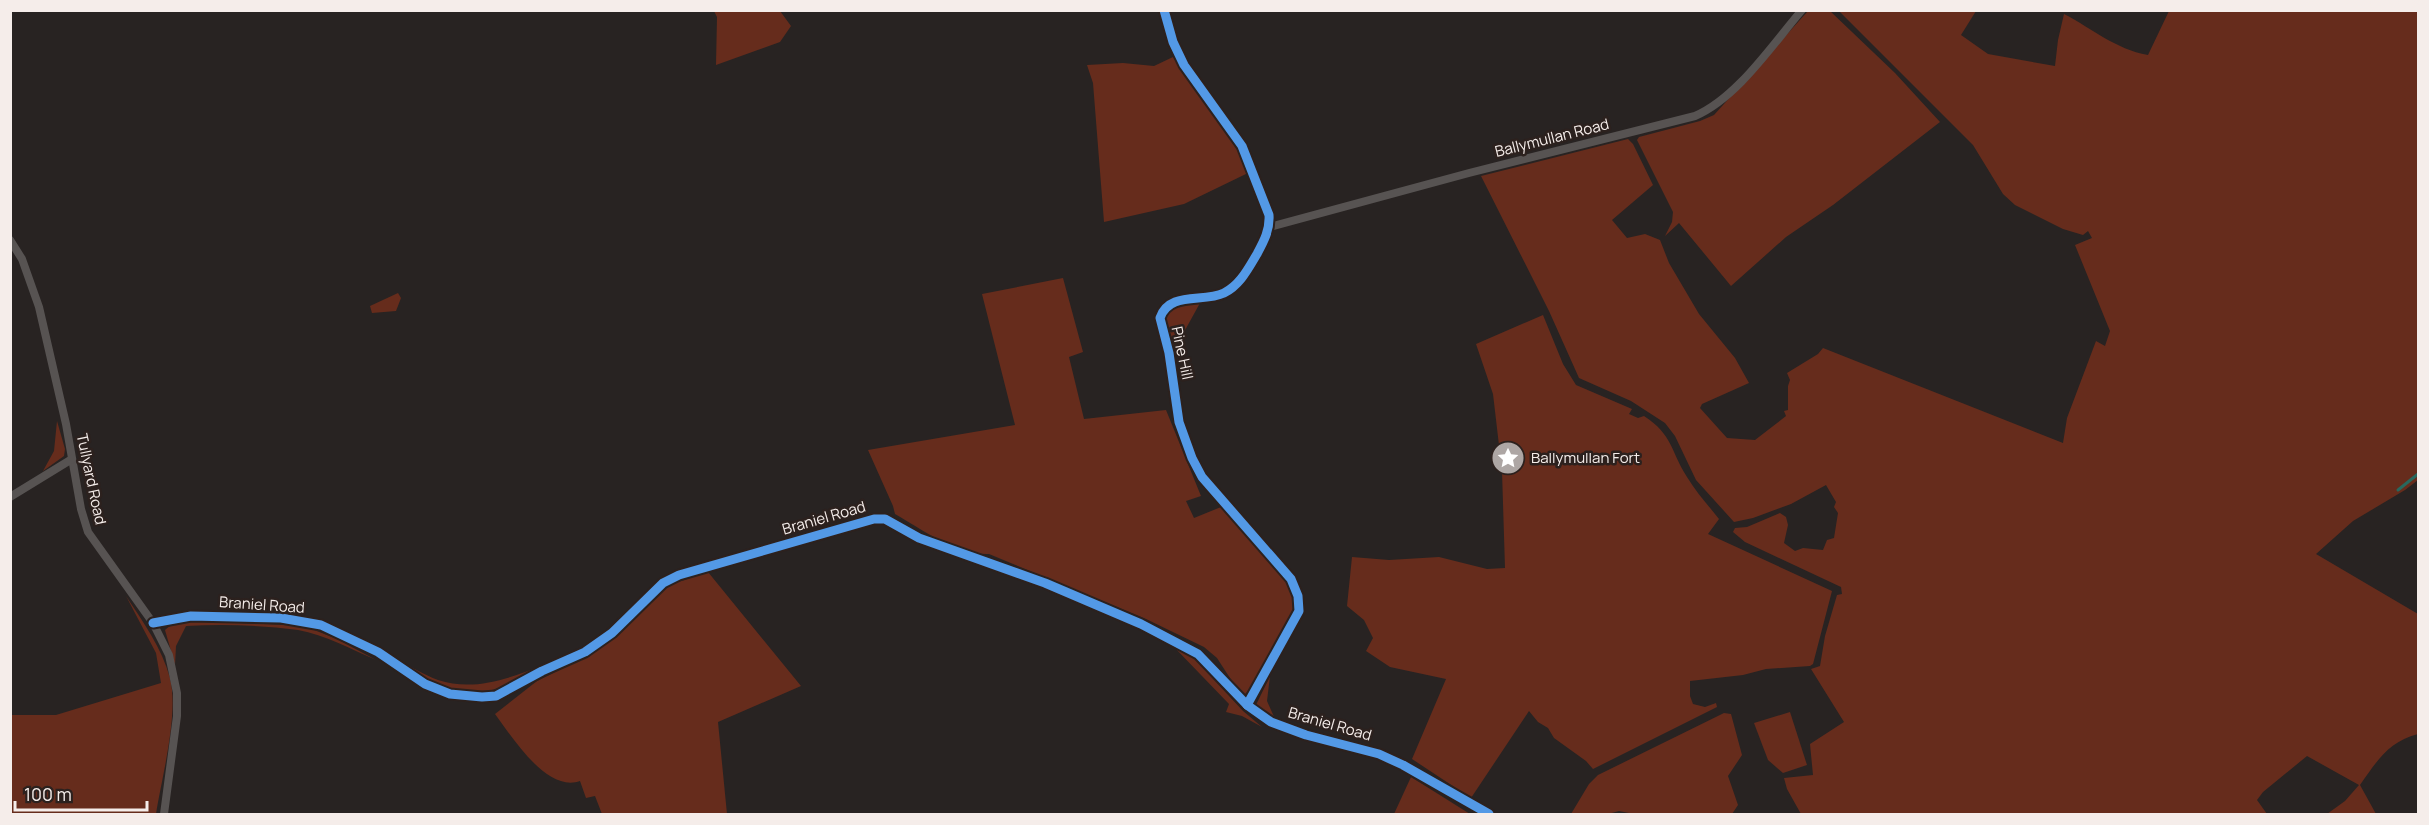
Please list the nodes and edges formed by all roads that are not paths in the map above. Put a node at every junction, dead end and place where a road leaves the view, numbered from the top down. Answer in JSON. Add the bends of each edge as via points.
{"nodes":[{"id":1,"x":1164,"y":10,"type":"edge"},
{"id":2,"x":1802,"y":10,"type":"edge"},
{"id":3,"x":1270,"y":227,"type":"junction"},
{"id":4,"x":10,"y":240,"type":"edge"},
{"id":5,"x":72,"y":459,"type":"junction"},
{"id":6,"x":10,"y":497,"type":"edge"},
{"id":7,"x":153,"y":623,"type":"junction"},
{"id":8,"x":1247,"y":705,"type":"junction"},
{"id":9,"x":164,"y":814,"type":"edge"},
{"id":10,"x":1489,"y":814,"type":"edge"}],
"edges":[{"from":1,"to":3,"type":"street","via":[[1184,65],[1242,146]]},
{"from":2,"to":3,"type":"street","name":"Ballymullan Road","via":[[1727,97],[1695,116]]},
{"from":3,"to":8,"type":"street","name":"Pine Hill","via":[[1236,285],[1216,296],[1180,300],[1167,306],[1160,318],[1179,422],[1192,458],[1202,477],[1291,579],[1298,596],[1299,611]]},
{"from":4,"to":5,"type":"street","name":"Tullyard Road","via":[[22,259],[39,307]]},
{"from":5,"to":6,"type":"street"},
{"from":5,"to":7,"type":"street","name":"Tullyard Road","via":[[88,532]]},
{"from":7,"to":8,"type":"street","name":"Braniel Road","via":[[191,616],[281,618],[321,625],[378,652],[424,684],[450,694],[496,696],[585,652],[612,633],[663,583],[679,575],[885,519],[918,538],[1097,604],[1185,646],[1198,654]]},
{"from":7,"to":9,"type":"street","name":"Tullyard Road","via":[[169,656],[177,693],[175,742]]},
{"from":8,"to":10,"type":"street","name":"Braniel Road","via":[[1271,722],[1306,735],[1379,754]]}]}
